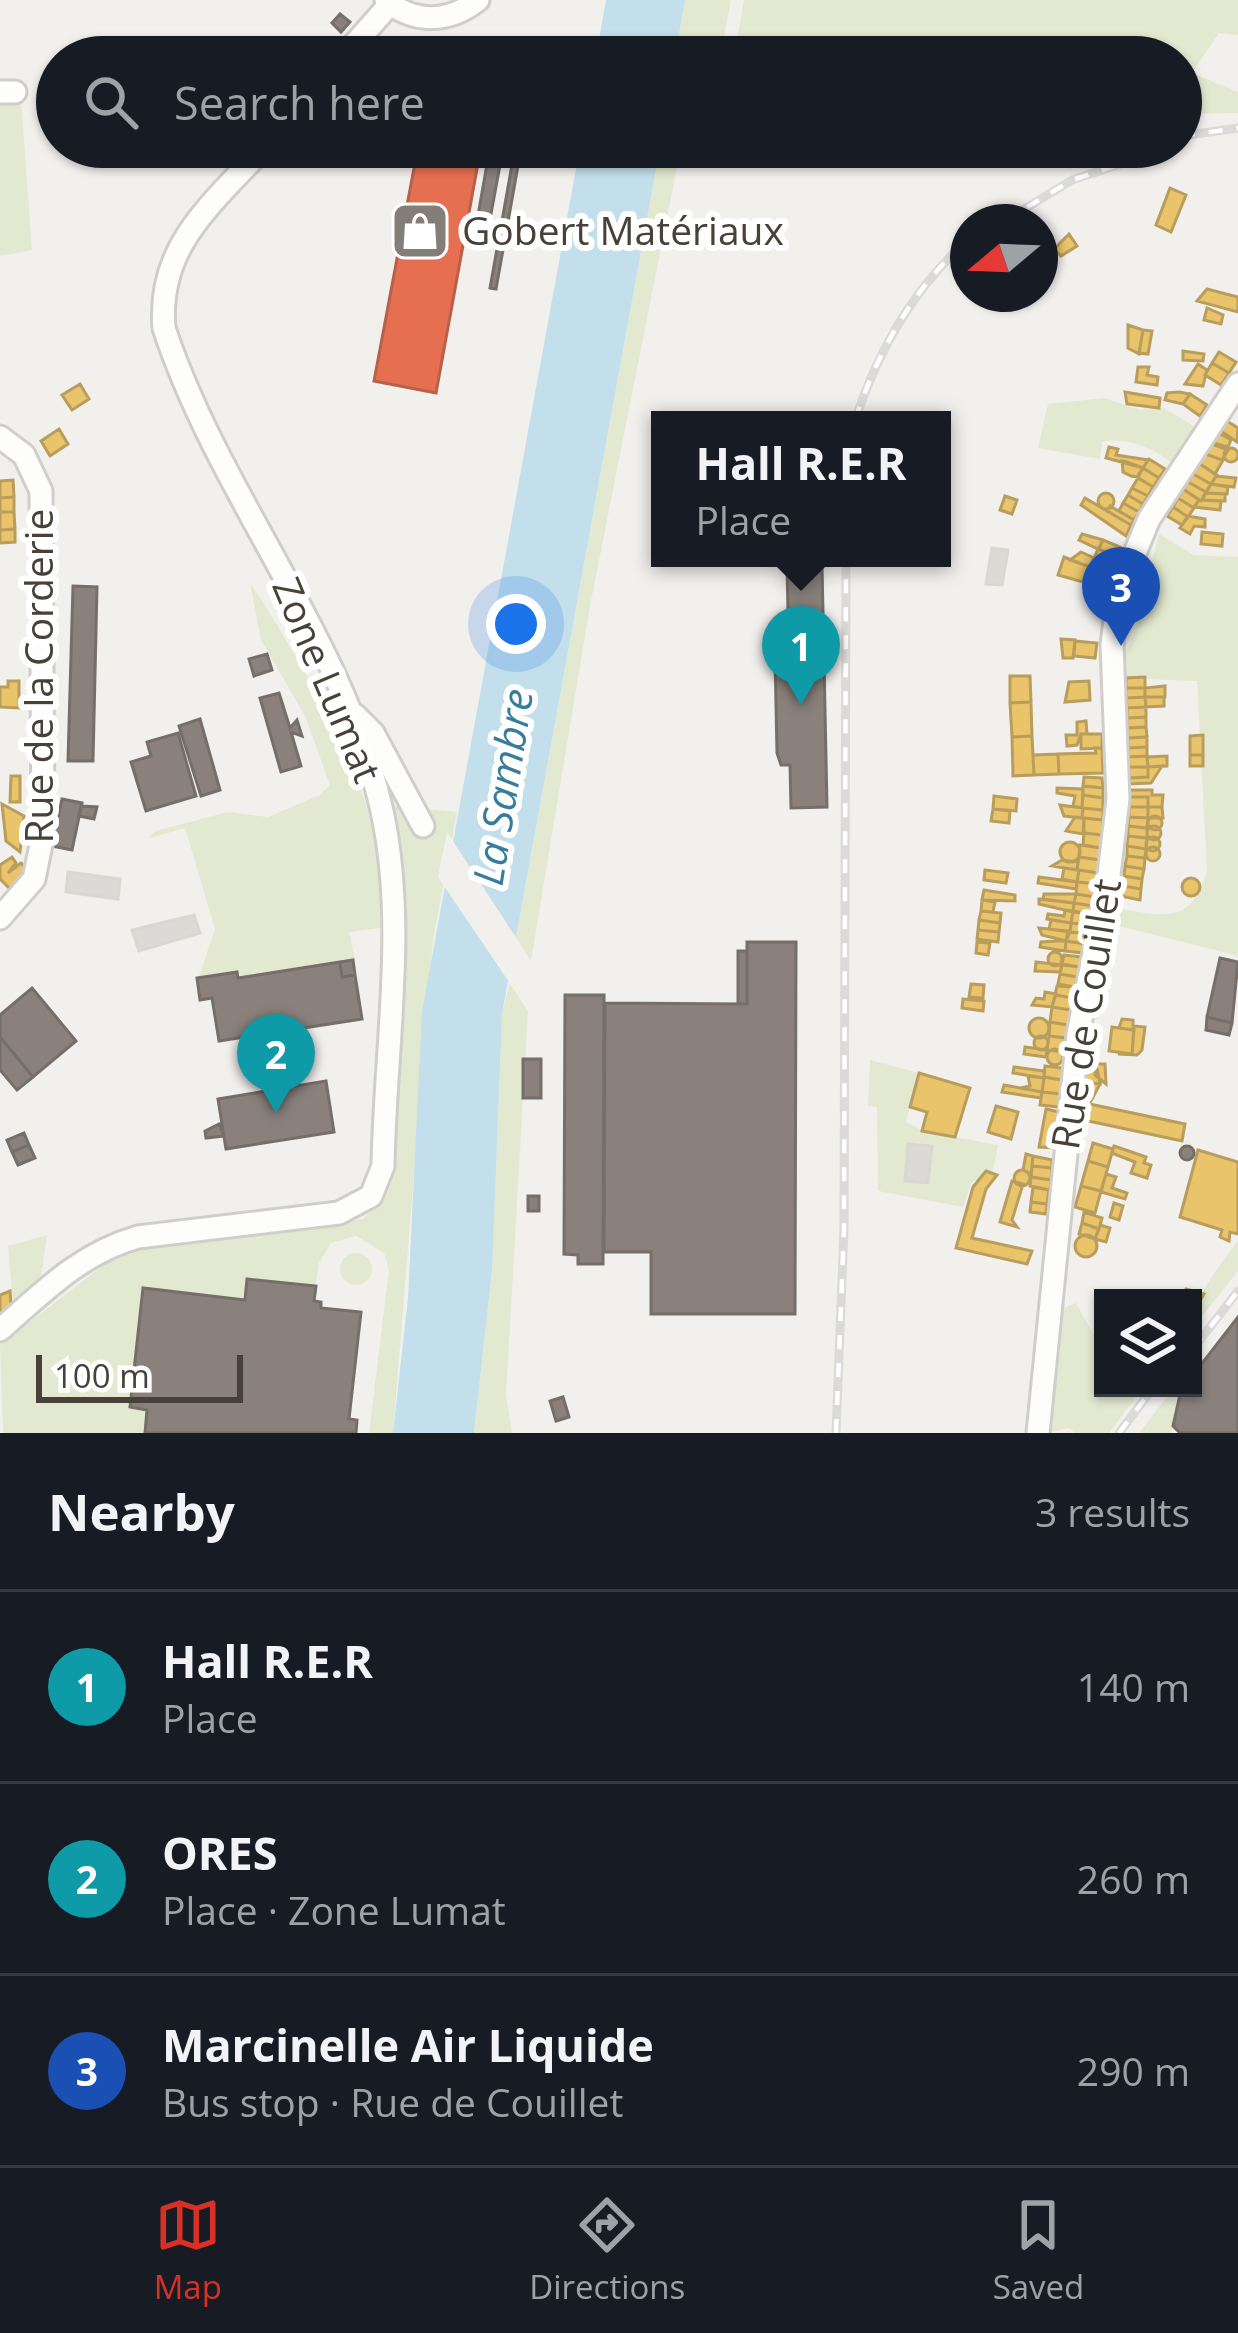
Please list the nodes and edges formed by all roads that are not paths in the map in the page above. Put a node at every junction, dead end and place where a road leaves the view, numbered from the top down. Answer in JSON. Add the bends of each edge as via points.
{"nodes":[{"id":1,"x":478,"y":0,"type":"edge"},
{"id":2,"x":388,"y":2,"type":"edge"},
{"id":3,"x":361,"y":36,"type":"edge"},
{"id":4,"x":245,"y":168,"type":"edge"},
{"id":5,"x":1238,"y":384,"type":"edge"},
{"id":6,"x":0,"y":436,"type":"edge"},
{"id":7,"x":347,"y":706,"type":"junction"},
{"id":8,"x":423,"y":826,"type":"dead end"},
{"id":9,"x":0,"y":918,"type":"edge"},
{"id":10,"x":0,"y":1330,"type":"edge"},
{"id":11,"x":1037,"y":1433,"type":"edge"}],
"edges":[{"from":1,"to":2,"type":"street","via":[[439,19]]},
{"from":2,"to":3,"type":"street"},
{"from":4,"to":7,"type":"street","name":"Zone Lumat","via":[[176,249],[161,299],[164,328]]},
{"from":5,"to":11,"type":"street","name":"Rue de Couillet","via":[[1149,519],[1118,594],[1118,799],[1078,1034]]},
{"from":6,"to":9,"type":"street","name":"Rue de la Corderie","via":[[24,455],[41,491],[43,835],[34,879]]},
{"from":7,"to":8,"type":"street","via":[[373,733]]},
{"from":7,"to":10,"type":"street","name":"Zone Lumat","via":[[381,806],[395,900],[380,1182],[359,1206],[339,1213],[120,1242],[46,1286]]}]}
